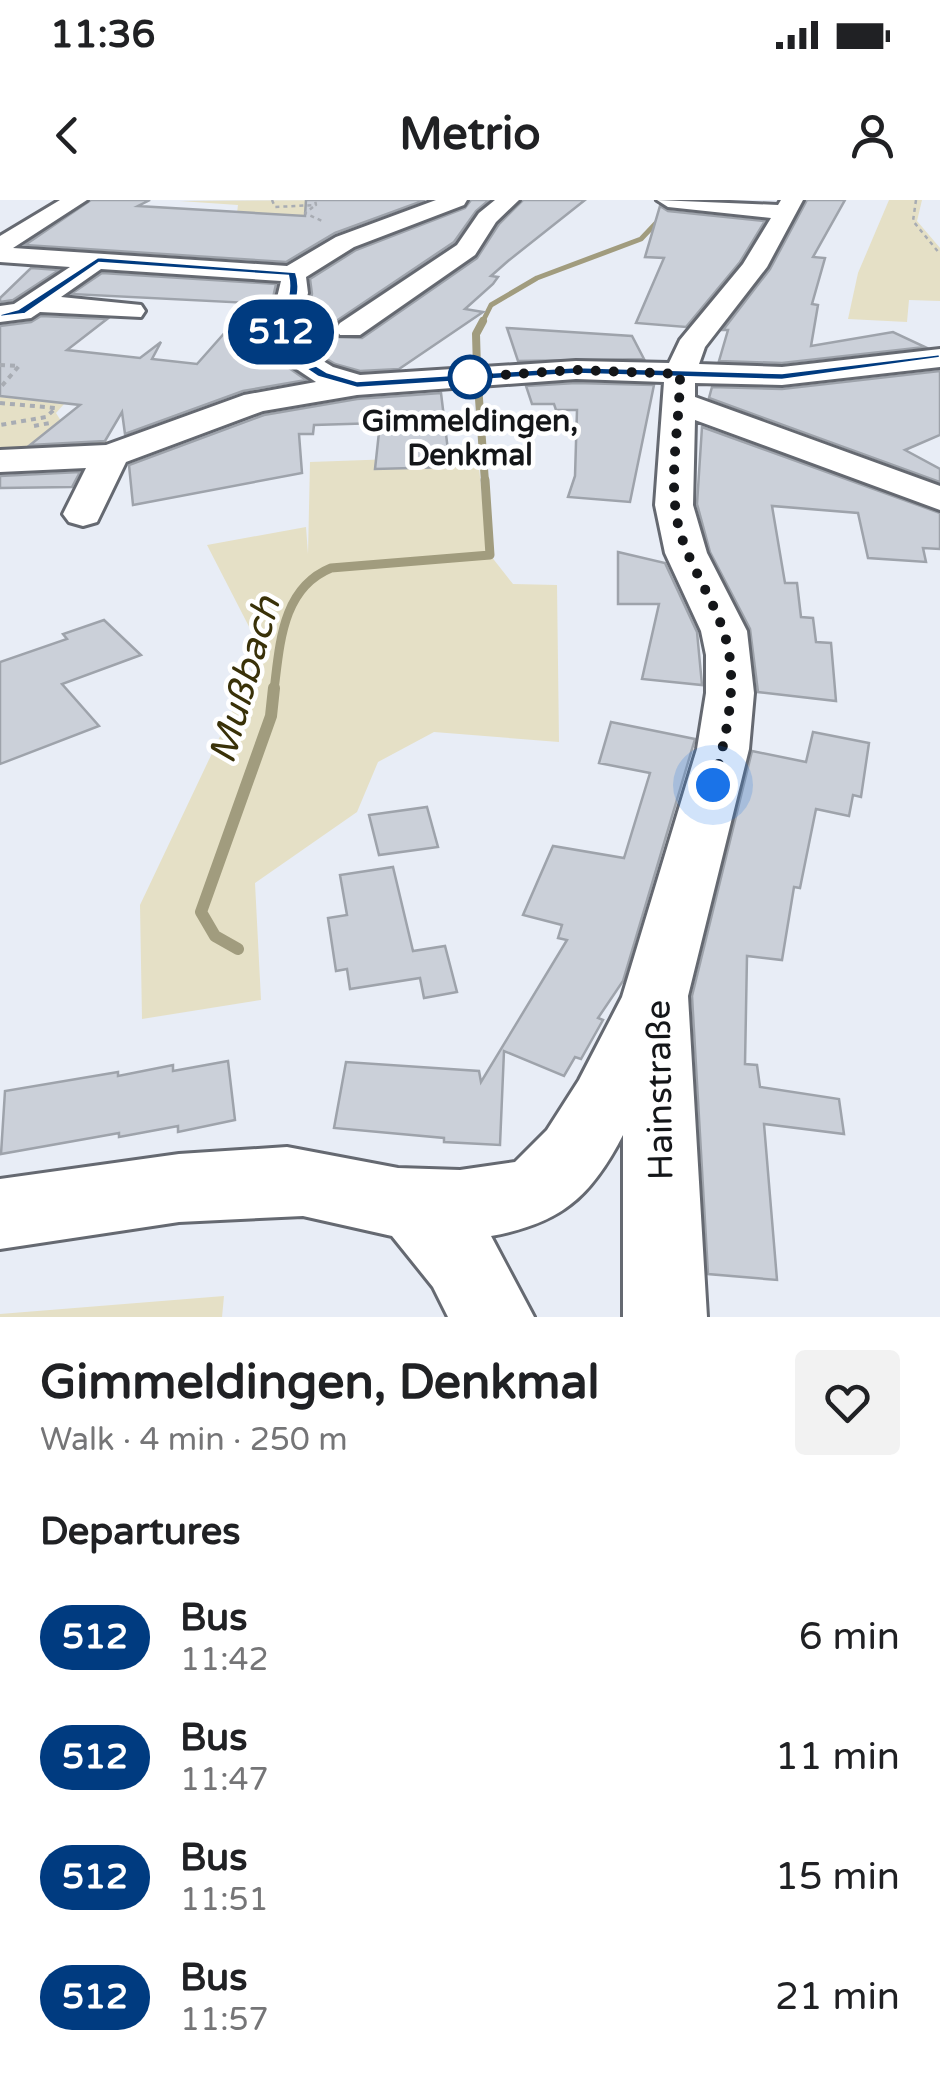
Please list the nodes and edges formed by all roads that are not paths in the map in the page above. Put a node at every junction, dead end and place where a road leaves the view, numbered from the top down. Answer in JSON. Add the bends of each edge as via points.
{"nodes":[{"id":1,"x":76,"y":200,"type":"edge"},
{"id":2,"x":456,"y":200,"type":"edge"},
{"id":3,"x":508,"y":200,"type":"edge"},
{"id":4,"x":668,"y":200,"type":"edge"},
{"id":5,"x":787,"y":206,"type":"edge"},
{"id":6,"x":0,"y":246,"type":"edge"},
{"id":7,"x":0,"y":255,"type":"edge"},
{"id":8,"x":98,"y":260,"type":"junction"},
{"id":9,"x":292,"y":274,"type":"junction"},
{"id":10,"x":33,"y":303,"type":"junction"},
{"id":11,"x":131,"y":310,"type":"dead end"},
{"id":12,"x":0,"y":314,"type":"edge"},
{"id":13,"x":350,"y":329,"type":"dead end"},
{"id":14,"x":940,"y":358,"type":"edge"},
{"id":15,"x":357,"y":384,"type":"junction"},
{"id":16,"x":680,"y":388,"type":"junction"},
{"id":17,"x":110,"y":455,"type":"junction"},
{"id":18,"x":0,"y":461,"type":"edge"},
{"id":19,"x":940,"y":499,"type":"edge"},
{"id":20,"x":83,"y":514,"type":"dead end"},
{"id":21,"x":655,"y":996,"type":"junction"},
{"id":22,"x":414,"y":1206,"type":"junction"},
{"id":23,"x":0,"y":1214,"type":"edge"},
{"id":24,"x":492,"y":1317,"type":"edge"},
{"id":25,"x":665,"y":1317,"type":"edge"}],
"edges":[{"from":1,"to":6,"type":"street"},
{"from":2,"to":9,"type":"street","via":[[346,242]]},
{"from":3,"to":13,"type":"street","via":[[466,250]]},
{"from":4,"to":5,"type":"street"},
{"from":5,"to":16,"type":"street","via":[[754,267],[691,346]]},
{"from":7,"to":8,"type":"street"},
{"from":8,"to":9,"type":"street"},
{"from":8,"to":10,"type":"street"},
{"from":9,"to":15,"type":"street","via":[[296,289],[280,348],[322,374]]},
{"from":10,"to":11,"type":"street"},
{"from":10,"to":12,"type":"street"},
{"from":14,"to":16,"type":"street"},
{"from":15,"to":16,"type":"street","via":[[561,371]]},
{"from":15,"to":17,"type":"street","via":[[256,402]]},
{"from":16,"to":19,"type":"street"},
{"from":16,"to":21,"type":"street","name":"Hainstraße","via":[[674,505],[686,553],[724,631],[730,693],[723,750]]},
{"from":17,"to":18,"type":"street"},
{"from":17,"to":20,"type":"street"},
{"from":21,"to":22,"type":"street","via":[[578,1147],[542,1186],[495,1200]]},
{"from":21,"to":25,"type":"street","name":"Hainstraße"},
{"from":22,"to":23,"type":"street","via":[[289,1181]]},
{"from":22,"to":24,"type":"street","via":[[461,1260]]}]}
